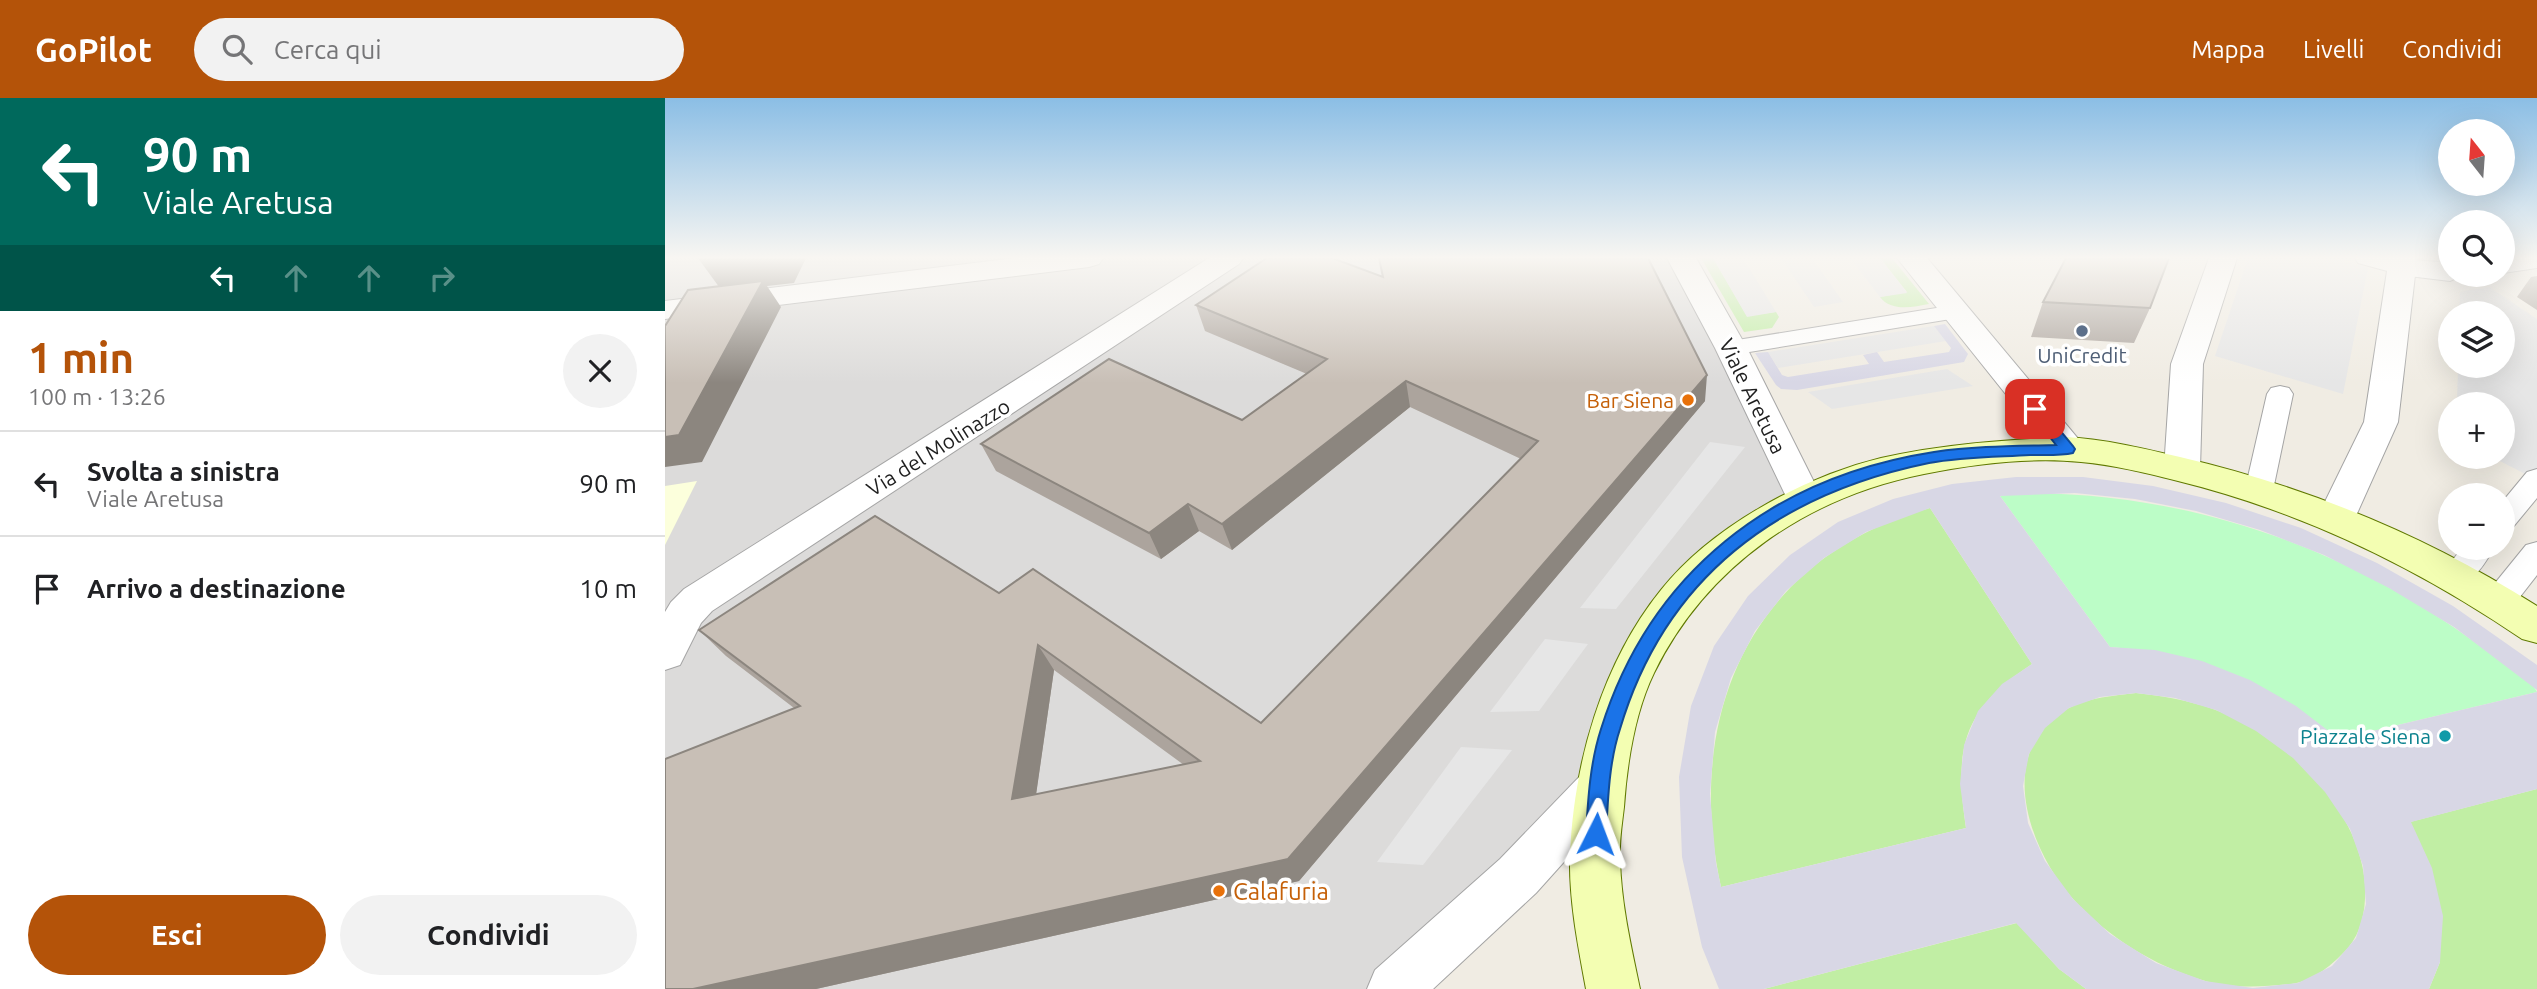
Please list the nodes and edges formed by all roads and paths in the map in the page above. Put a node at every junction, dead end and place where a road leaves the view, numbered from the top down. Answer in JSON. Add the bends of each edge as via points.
{"nodes":[{"id":1,"x":750,"y":300,"type":"edge"},
{"id":2,"x":1164,"y":300,"type":"edge"},
{"id":3,"x":1704,"y":300,"type":"edge"},
{"id":4,"x":1945,"y":300,"type":"edge"},
{"id":5,"x":2209,"y":300,"type":"edge"},
{"id":6,"x":2398,"y":300,"type":"edge"},
{"id":7,"x":665,"y":310,"type":"edge"},
{"id":8,"x":1955,"y":312,"type":"junction"},
{"id":9,"x":1731,"y":348,"type":"junction"},
{"id":10,"x":2280,"y":394,"type":"dead end"},
{"id":11,"x":2068,"y":449,"type":"junction"},
{"id":12,"x":2182,"y":469,"type":"junction"},
{"id":13,"x":2537,"y":479,"type":"edge"},
{"id":14,"x":2259,"y":490,"type":"junction"},
{"id":15,"x":1804,"y":498,"type":"junction"},
{"id":16,"x":2515,"y":506,"type":"edge"},
{"id":17,"x":2336,"y":518,"type":"junction"},
{"id":18,"x":2537,"y":553,"type":"edge"},
{"id":19,"x":2467,"y":562,"type":"edge"},
{"id":20,"x":2498,"y":602,"type":"junction"},
{"id":21,"x":2537,"y":627,"type":"edge"},
{"id":22,"x":665,"y":653,"type":"edge"},
{"id":23,"x":1598,"y":789,"type":"junction"},
{"id":24,"x":1394,"y":989,"type":"edge"},
{"id":25,"x":1613,"y":989,"type":"edge"}],
"edges":[{"from":1,"to":7,"type":"street"},
{"from":2,"to":22,"type":"street","name":"Via del Molinazzo","via":[[698,600],[685,613]]},
{"from":3,"to":9,"type":"street","name":"Viale Aretusa"},
{"from":4,"to":8,"type":"street"},
{"from":5,"to":12,"type":"street","via":[[2187,364]]},
{"from":6,"to":17,"type":"street","via":[[2381,422]]},
{"from":8,"to":9,"type":"lane"},
{"from":8,"to":11,"type":"street"},
{"from":9,"to":15,"type":"street","name":"Viale Aretusa"},
{"from":10,"to":14,"type":"lane"},
{"from":11,"to":12,"type":"main road"},
{"from":11,"to":15,"type":"main road","via":[[1934,457],[1839,482]]},
{"from":12,"to":14,"type":"main road"},
{"from":13,"to":16,"type":"lane"},
{"from":14,"to":17,"type":"main road"},
{"from":15,"to":23,"type":"main road","via":[[1755,526],[1682,590],[1653,631],[1629,678],[1610,730]]},
{"from":17,"to":19,"type":"main road"},
{"from":18,"to":20,"type":"lane"},
{"from":19,"to":20,"type":"main road"},
{"from":20,"to":21,"type":"main road"},
{"from":23,"to":24,"type":"street","via":[[1518,876]]},
{"from":23,"to":25,"type":"main road","via":[[1595,856],[1601,929]]}]}
